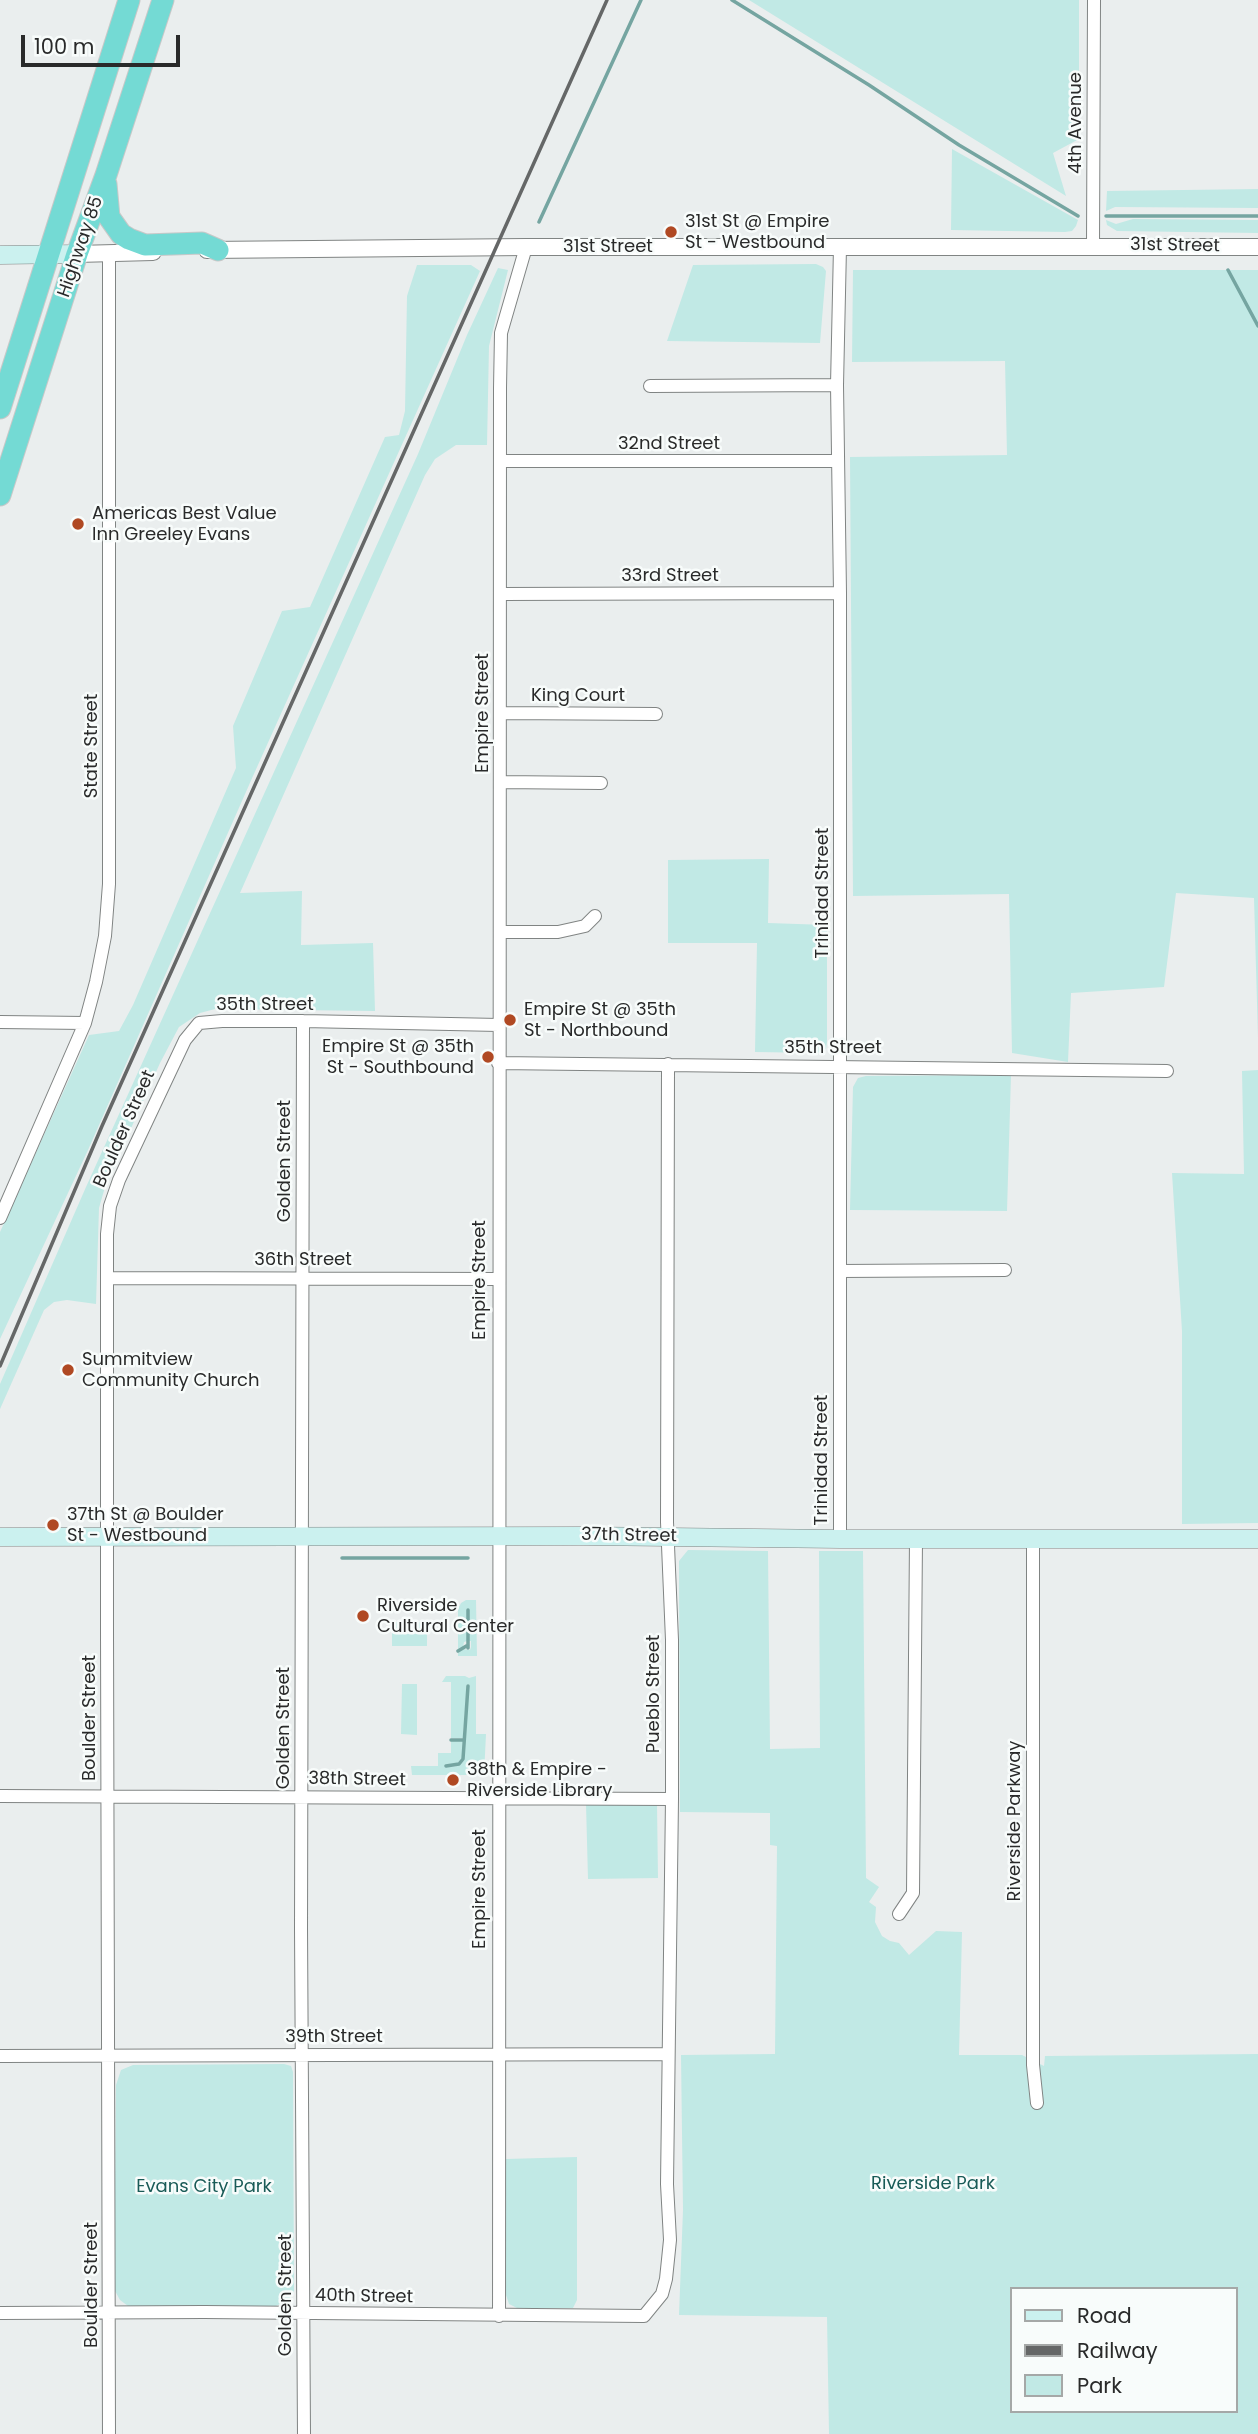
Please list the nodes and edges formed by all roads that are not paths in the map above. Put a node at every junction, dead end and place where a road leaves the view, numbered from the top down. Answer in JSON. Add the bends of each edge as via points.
{"nodes":[{"id":1,"x":129,"y":0,"type":"edge"},
{"id":2,"x":163,"y":0,"type":"edge"},
{"id":3,"x":1094,"y":0,"type":"edge"},
{"id":4,"x":106,"y":175,"type":"junction"},
{"id":5,"x":1093,"y":246,"type":"junction"},
{"id":6,"x":526,"y":247,"type":"junction"},
{"id":7,"x":840,"y":247,"type":"junction"},
{"id":8,"x":1258,"y":247,"type":"edge"},
{"id":9,"x":218,"y":250,"type":"junction"},
{"id":10,"x":109,"y":253,"type":"junction"},
{"id":11,"x":0,"y":254,"type":"edge"},
{"id":12,"x":50,"y":254,"type":"junction"},
{"id":13,"x":77,"y":254,"type":"junction"},
{"id":14,"x":837,"y":385,"type":"junction"},
{"id":15,"x":650,"y":386,"type":"dead end"},
{"id":16,"x":0,"y":408,"type":"edge"},
{"id":17,"x":500,"y":461,"type":"junction"},
{"id":18,"x":838,"y":461,"type":"junction"},
{"id":19,"x":0,"y":495,"type":"edge"},
{"id":20,"x":840,"y":593,"type":"junction"},
{"id":21,"x":501,"y":594,"type":"junction"},
{"id":22,"x":501,"y":713,"type":"junction"},
{"id":23,"x":656,"y":714,"type":"dead end"},
{"id":24,"x":500,"y":782,"type":"junction"},
{"id":25,"x":601,"y":783,"type":"dead end"},
{"id":26,"x":595,"y":916,"type":"dead end"},
{"id":27,"x":501,"y":932,"type":"junction"},
{"id":28,"x":303,"y":1021,"type":"junction"},
{"id":29,"x":0,"y":1022,"type":"edge"},
{"id":30,"x":85,"y":1023,"type":"junction"},
{"id":31,"x":199,"y":1024,"type":"joint"},
{"id":32,"x":499,"y":1026,"type":"junction"},
{"id":33,"x":498,"y":1063,"type":"junction"},
{"id":34,"x":668,"y":1064,"type":"junction"},
{"id":35,"x":841,"y":1065,"type":"junction"},
{"id":36,"x":1167,"y":1071,"type":"dead end"},
{"id":37,"x":0,"y":1219,"type":"edge"},
{"id":38,"x":1005,"y":1270,"type":"dead end"},
{"id":39,"x":840,"y":1271,"type":"junction"},
{"id":40,"x":303,"y":1277,"type":"junction"},
{"id":41,"x":108,"y":1278,"type":"junction"},
{"id":42,"x":498,"y":1279,"type":"junction"},
{"id":43,"x":0,"y":1537,"type":"edge"},
{"id":44,"x":107,"y":1537,"type":"junction"},
{"id":45,"x":302,"y":1537,"type":"junction"},
{"id":46,"x":498,"y":1537,"type":"junction"},
{"id":47,"x":668,"y":1537,"type":"junction"},
{"id":48,"x":840,"y":1539,"type":"junction"},
{"id":49,"x":915,"y":1539,"type":"junction"},
{"id":50,"x":1033,"y":1539,"type":"junction"},
{"id":51,"x":1258,"y":1539,"type":"edge"},
{"id":52,"x":0,"y":1796,"type":"edge"},
{"id":53,"x":107,"y":1796,"type":"junction"},
{"id":54,"x":302,"y":1797,"type":"junction"},
{"id":55,"x":498,"y":1798,"type":"junction"},
{"id":56,"x":672,"y":1799,"type":"junction"},
{"id":57,"x":899,"y":1914,"type":"dead end"},
{"id":58,"x":498,"y":2053,"type":"junction"},
{"id":59,"x":668,"y":2054,"type":"junction"},
{"id":60,"x":303,"y":2055,"type":"junction"},
{"id":61,"x":0,"y":2056,"type":"edge"},
{"id":62,"x":108,"y":2056,"type":"junction"},
{"id":63,"x":1037,"y":2103,"type":"dead end"},
{"id":64,"x":0,"y":2313,"type":"edge"},
{"id":65,"x":110,"y":2313,"type":"junction"},
{"id":66,"x":303,"y":2314,"type":"junction"},
{"id":67,"x":499,"y":2316,"type":"junction"},
{"id":68,"x":644,"y":2316,"type":"joint"},
{"id":69,"x":109,"y":2434,"type":"edge"},
{"id":70,"x":304,"y":2434,"type":"edge"}],
"edges":[{"from":1,"to":12,"type":"highway","name":"Highway 85"},
{"from":2,"to":4,"type":"highway","name":"Highway 85"},
{"from":3,"to":5,"type":"street","name":"4th Avenue"},
{"from":4,"to":9,"type":"highway","via":[[109,217],[121,234],[145,245],[202,243]]},
{"from":4,"to":13,"type":"highway","name":"Highway 85"},
{"from":5,"to":7,"type":"street","name":"31st Street"},
{"from":5,"to":8,"type":"street","name":"31st Street"},
{"from":6,"to":7,"type":"street","name":"31st Street"},
{"from":6,"to":9,"type":"street","name":"31st Street"},
{"from":6,"to":17,"type":"street","name":"Empire Street","via":[[501,333]]},
{"from":7,"to":14,"type":"street","name":"Trinidad Street"},
{"from":9,"to":10,"type":"street","name":"31st Street"},
{"from":10,"to":13,"type":"street","name":"31st Street"},
{"from":10,"to":30,"type":"street","name":"State Street","via":[[109,884],[105,936]]},
{"from":11,"to":12,"type":"main road","name":"31st Street"},
{"from":12,"to":13,"type":"main road","name":"31st Street"},
{"from":12,"to":16,"type":"highway","name":"Highway 85"},
{"from":13,"to":19,"type":"highway","name":"Highway 85"},
{"from":14,"to":15,"type":"street"},
{"from":14,"to":18,"type":"street","name":"Trinidad Street"},
{"from":17,"to":18,"type":"street","name":"32nd Street"},
{"from":17,"to":21,"type":"street","name":"Empire Street"},
{"from":18,"to":20,"type":"street","name":"Trinidad Street"},
{"from":20,"to":21,"type":"street","name":"33rd Street"},
{"from":20,"to":35,"type":"street","name":"Trinidad Street"},
{"from":21,"to":22,"type":"street","name":"Empire Street"},
{"from":22,"to":23,"type":"street","name":"King Court"},
{"from":22,"to":24,"type":"street","name":"Empire Street"},
{"from":24,"to":25,"type":"street"},
{"from":24,"to":27,"type":"street","name":"Empire Street"},
{"from":26,"to":27,"type":"street","via":[[585,926],[558,932]]},
{"from":27,"to":32,"type":"street","name":"Empire Street"},
{"from":28,"to":31,"type":"street","name":"35th Street"},
{"from":28,"to":32,"type":"street","name":"35th Street"},
{"from":28,"to":40,"type":"street","name":"Golden Street"},
{"from":29,"to":30,"type":"street"},
{"from":30,"to":37,"type":"street","name":"State Street"},
{"from":31,"to":41,"type":"street","name":"Boulder Street","via":[[184,1040],[114,1193],[107,1234]]},
{"from":32,"to":33,"type":"street","name":"Empire Street"},
{"from":33,"to":34,"type":"street","name":"35th Street"},
{"from":33,"to":42,"type":"street","name":"Empire Street"},
{"from":34,"to":35,"type":"street","name":"35th Street"},
{"from":34,"to":47,"type":"street","name":"Pueblo Street"},
{"from":35,"to":36,"type":"street","name":"35th Street"},
{"from":35,"to":39,"type":"street","name":"Trinidad Street"},
{"from":38,"to":39,"type":"street"},
{"from":39,"to":48,"type":"street","name":"Trinidad Street"},
{"from":40,"to":41,"type":"street","name":"36th Street"},
{"from":40,"to":42,"type":"street","name":"36th Street"},
{"from":40,"to":45,"type":"street","name":"Golden Street"},
{"from":41,"to":44,"type":"street","name":"Boulder Street"},
{"from":42,"to":46,"type":"street","name":"Empire Street"},
{"from":43,"to":44,"type":"main road","name":"37th Street"},
{"from":44,"to":45,"type":"main road","name":"37th Street"},
{"from":44,"to":53,"type":"street","name":"Boulder Street"},
{"from":45,"to":46,"type":"main road","name":"37th Street"},
{"from":45,"to":54,"type":"street","name":"Golden Street"},
{"from":46,"to":47,"type":"main road","name":"37th Street"},
{"from":46,"to":55,"type":"street","name":"Empire Street"},
{"from":47,"to":48,"type":"main road","name":"37th Street"},
{"from":47,"to":56,"type":"street","name":"Pueblo Street"},
{"from":48,"to":49,"type":"main road","name":"37th Street"},
{"from":49,"to":50,"type":"main road","name":"37th Street"},
{"from":49,"to":57,"type":"street","via":[[914,1893]]},
{"from":50,"to":51,"type":"main road","name":"37th Street"},
{"from":50,"to":63,"type":"street","name":"Riverside Parkway","via":[[1033,2065]]},
{"from":52,"to":53,"type":"street","name":"38th Street"},
{"from":53,"to":54,"type":"street","name":"38th Street"},
{"from":53,"to":62,"type":"street","name":"Boulder Street"},
{"from":54,"to":55,"type":"street","name":"38th Street"},
{"from":54,"to":60,"type":"street","name":"Golden Street"},
{"from":55,"to":56,"type":"street","name":"38th Street"},
{"from":55,"to":58,"type":"street","name":"Empire Street"},
{"from":56,"to":59,"type":"street","name":"Pueblo Street"},
{"from":58,"to":59,"type":"street","name":"39th Street"},
{"from":58,"to":60,"type":"street","name":"39th Street"},
{"from":58,"to":67,"type":"street","name":"Empire Street"},
{"from":59,"to":68,"type":"street","name":"Pueblo Street","via":[[670,2240],[662,2294]]},
{"from":60,"to":62,"type":"street","name":"39th Street"},
{"from":60,"to":66,"type":"street","name":"Golden Street"},
{"from":61,"to":62,"type":"street","name":"39th Street"},
{"from":62,"to":65,"type":"street","name":"Boulder Street"},
{"from":64,"to":65,"type":"street","name":"40th Street"},
{"from":65,"to":66,"type":"street","name":"40th Street"},
{"from":65,"to":69,"type":"street","name":"Boulder Street"},
{"from":66,"to":67,"type":"street","name":"40th Street"},
{"from":66,"to":70,"type":"street","name":"Golden Street"},
{"from":67,"to":68,"type":"street","name":"40th Street"}]}
